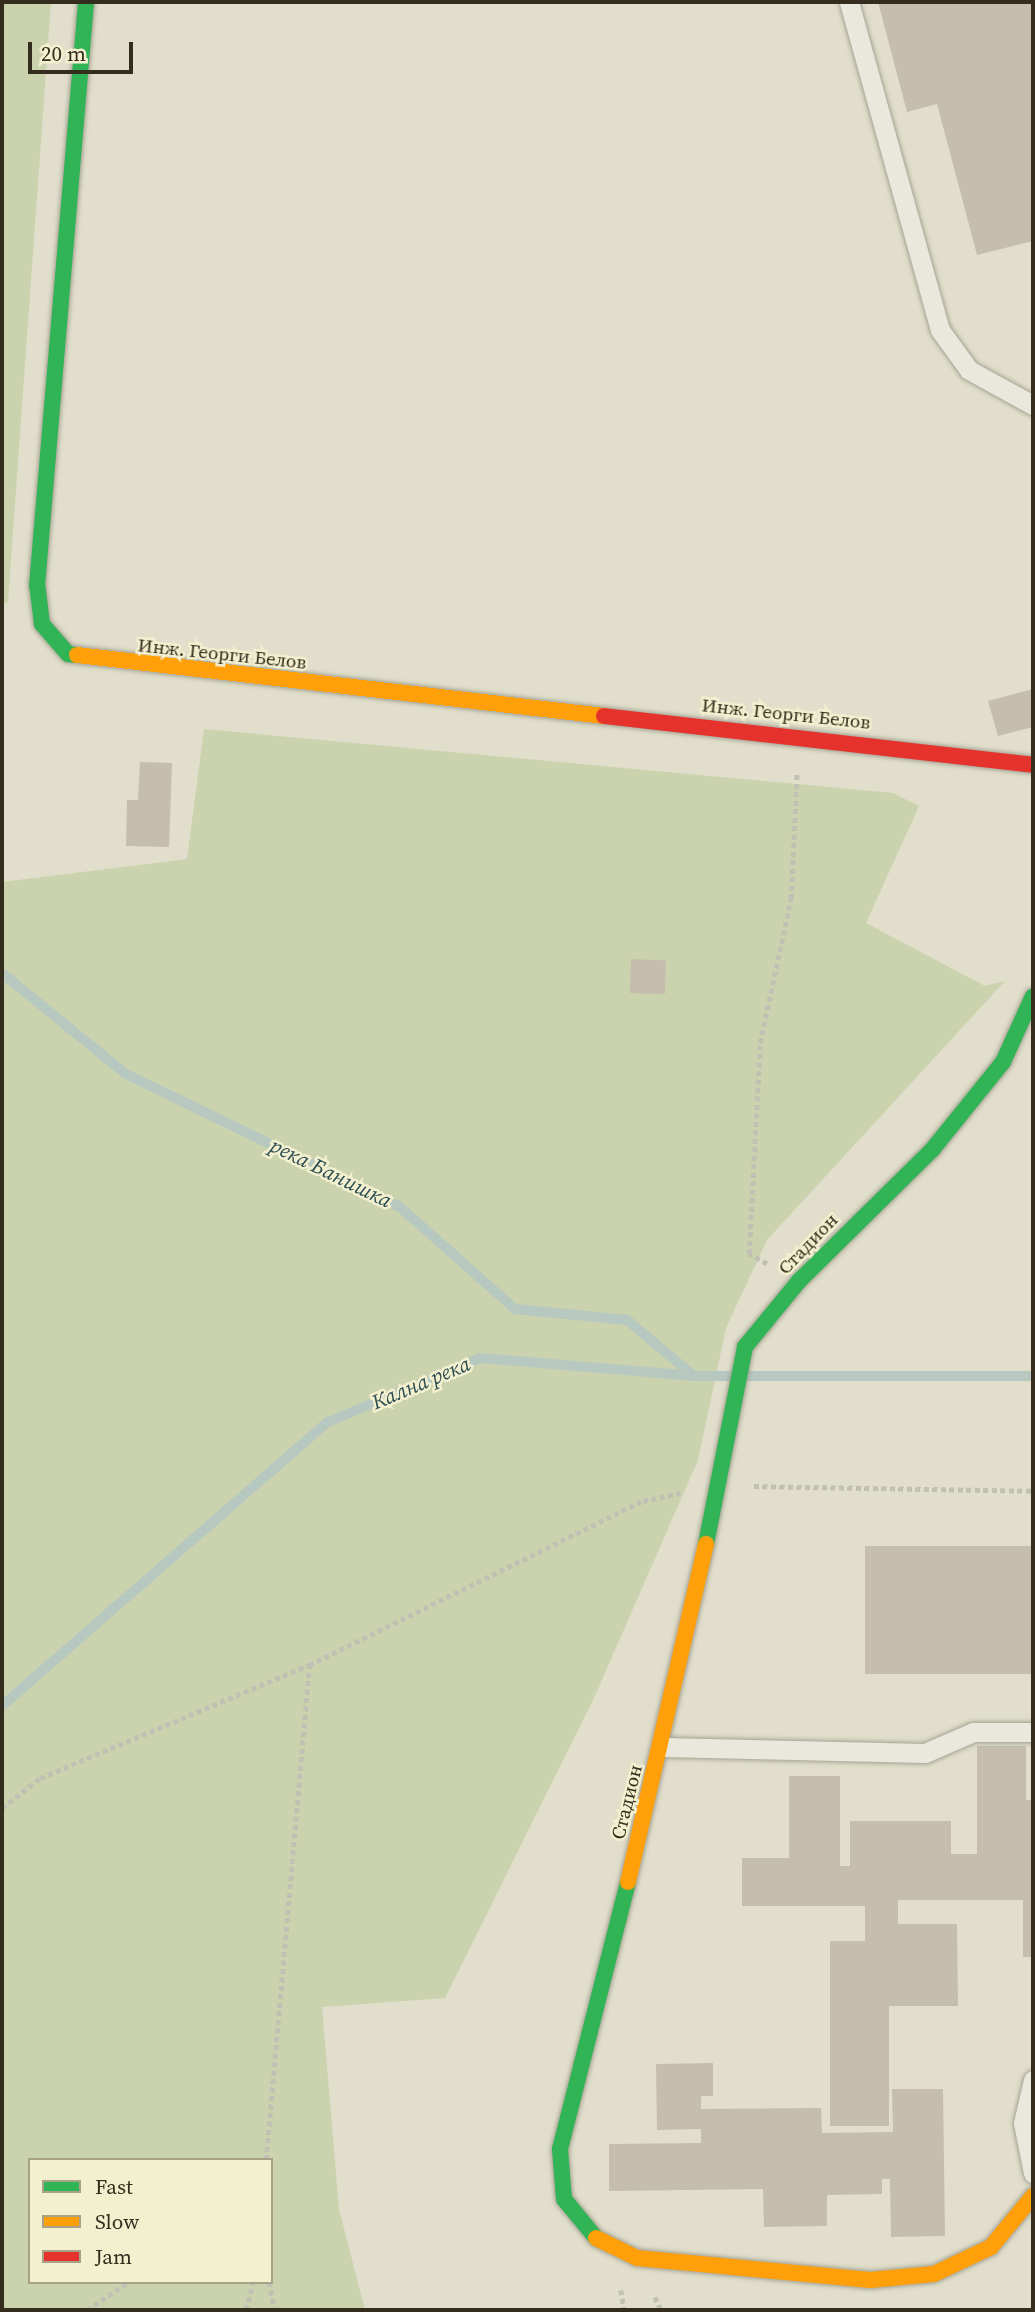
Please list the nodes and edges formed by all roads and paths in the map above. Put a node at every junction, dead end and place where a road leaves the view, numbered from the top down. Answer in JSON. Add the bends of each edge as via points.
{"nodes":[{"id":1,"x":86,"y":2,"type":"edge"},
{"id":2,"x":849,"y":2,"type":"edge"},
{"id":3,"x":1033,"y":405,"type":"edge"},
{"id":4,"x":799,"y":735,"type":"junction"},
{"id":5,"x":1033,"y":765,"type":"edge"},
{"id":6,"x":1033,"y":996,"type":"edge"},
{"id":7,"x":799,"y":1281,"type":"junction"},
{"id":8,"x":716,"y":1484,"type":"junction"},
{"id":9,"x":1033,"y":1491,"type":"edge"},
{"id":10,"x":309,"y":1665,"type":"junction"},
{"id":11,"x":1033,"y":1732,"type":"edge"},
{"id":12,"x":663,"y":1746,"type":"junction"},
{"id":13,"x":2,"y":1808,"type":"edge"},
{"id":14,"x":1033,"y":2080,"type":"edge"},
{"id":15,"x":266,"y":2158,"type":"edge"},
{"id":16,"x":1033,"y":2173,"type":"edge"},
{"id":17,"x":1033,"y":2196,"type":"edge"},
{"id":18,"x":125,"y":2284,"type":"edge"},
{"id":19,"x":252,"y":2284,"type":"edge"},
{"id":20,"x":269,"y":2284,"type":"edge"},
{"id":21,"x":87,"y":2310,"type":"edge"},
{"id":22,"x":246,"y":2310,"type":"edge"},
{"id":23,"x":275,"y":2310,"type":"edge"}],
"edges":[{"from":1,"to":4,"type":"street","name":"Инж. Георги Белов","via":[[37,586],[42,624],[53,641],[87,661]]},
{"from":2,"to":3,"type":"lane","via":[[940,330],[969,370]]},
{"from":4,"to":5,"type":"street","name":"Инж. Георги Белов"},
{"from":4,"to":7,"type":"path","via":[[791,899],[760,1043],[749,1254]]},
{"from":6,"to":7,"type":"street","name":"Стадион","via":[[1003,1062],[932,1150]]},
{"from":7,"to":8,"type":"street","name":"Стадион","via":[[745,1348]]},
{"from":8,"to":9,"type":"path"},
{"from":8,"to":10,"type":"path","via":[[643,1501]]},
{"from":8,"to":12,"type":"street","name":"Стадион"},
{"from":10,"to":13,"type":"path","via":[[40,1777]]},
{"from":10,"to":15,"type":"path"},
{"from":11,"to":12,"type":"lane","via":[[974,1732],[925,1753]]},
{"from":12,"to":17,"type":"street","name":"Стадион","via":[[560,2148],[564,2199],[592,2236],[637,2258],[870,2280],[934,2274],[991,2247]]},
{"from":14,"to":16,"type":"lane","via":[[1023,2123]]},
{"from":18,"to":21,"type":"path"},
{"from":19,"to":22,"type":"path"},
{"from":20,"to":23,"type":"path"}]}
